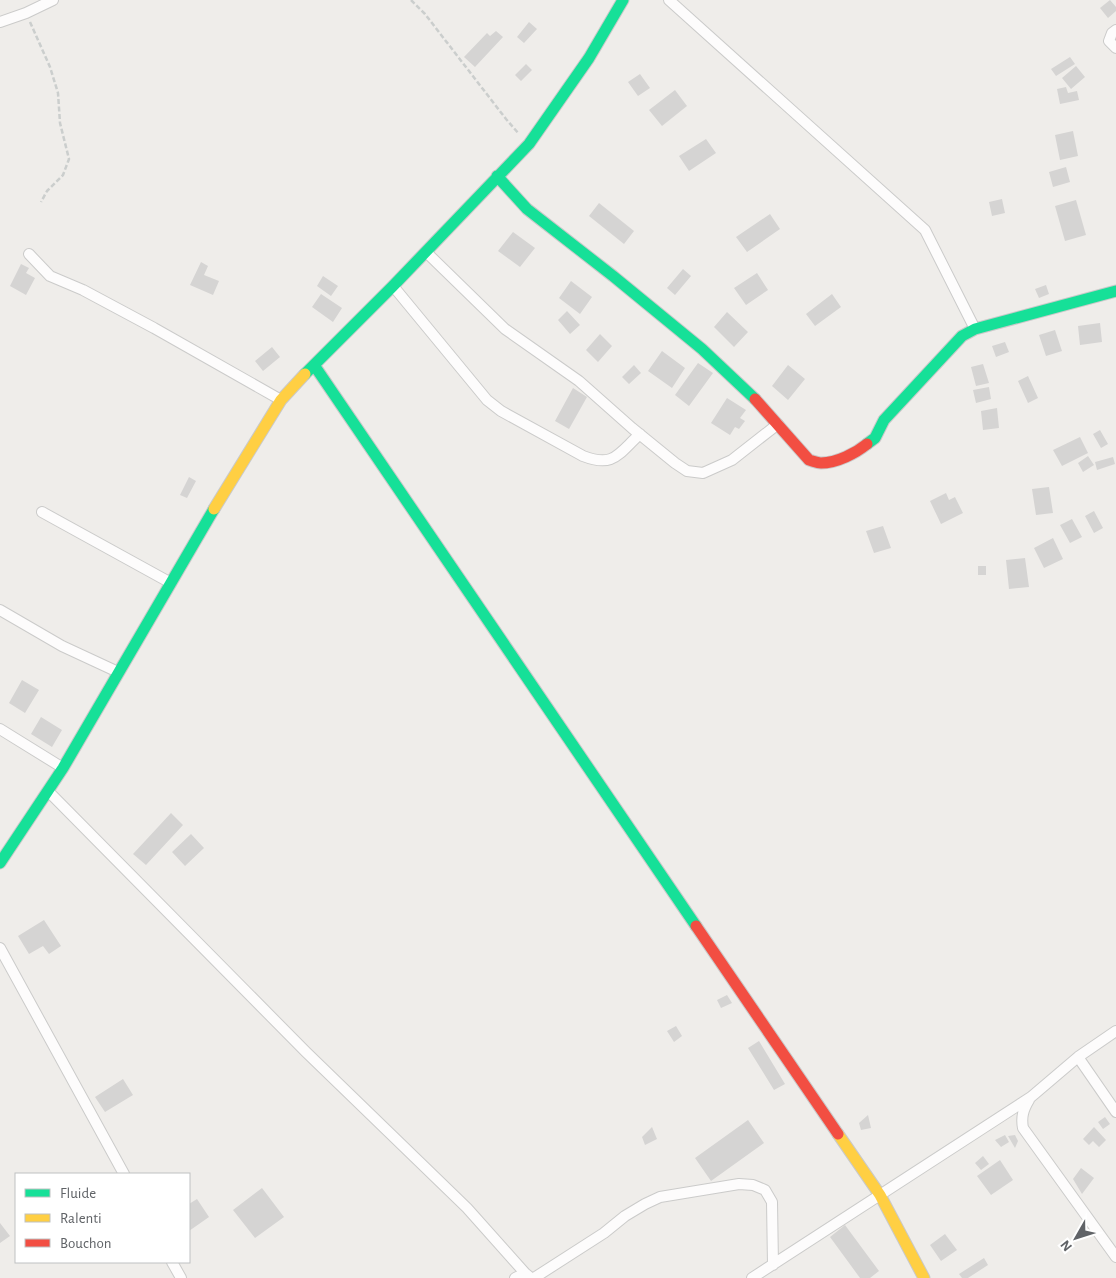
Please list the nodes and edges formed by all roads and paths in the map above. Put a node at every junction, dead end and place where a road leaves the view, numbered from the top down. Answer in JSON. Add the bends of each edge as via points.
{"nodes":[{"id":1,"x":411,"y":0,"type":"edge"},
{"id":2,"x":623,"y":0,"type":"edge"},
{"id":3,"x":670,"y":0,"type":"edge"},
{"id":4,"x":50,"y":1,"type":"edge"},
{"id":5,"x":26,"y":13,"type":"junction"},
{"id":6,"x":0,"y":22,"type":"edge"},
{"id":7,"x":1116,"y":30,"type":"edge"},
{"id":8,"x":1116,"y":48,"type":"edge"},
{"id":9,"x":529,"y":144,"type":"junction"},
{"id":10,"x":498,"y":176,"type":"junction"},
{"id":11,"x":41,"y":202,"type":"dead end"},
{"id":12,"x":426,"y":252,"type":"junction"},
{"id":13,"x":29,"y":254,"type":"dead end"},
{"id":14,"x":393,"y":286,"type":"junction"},
{"id":15,"x":1116,"y":291,"type":"edge"},
{"id":16,"x":975,"y":328,"type":"junction"},
{"id":17,"x":314,"y":365,"type":"junction"},
{"id":18,"x":281,"y":400,"type":"junction"},
{"id":19,"x":778,"y":424,"type":"junction"},
{"id":20,"x":640,"y":434,"type":"junction"},
{"id":21,"x":42,"y":512,"type":"dead end"},
{"id":22,"x":172,"y":583,"type":"junction"},
{"id":23,"x":0,"y":610,"type":"edge"},
{"id":24,"x":118,"y":672,"type":"junction"},
{"id":25,"x":0,"y":729,"type":"edge"},
{"id":26,"x":63,"y":768,"type":"junction"},
{"id":27,"x":48,"y":791,"type":"junction"},
{"id":28,"x":0,"y":863,"type":"edge"},
{"id":29,"x":0,"y":948,"type":"edge"},
{"id":30,"x":1116,"y":1032,"type":"edge"},
{"id":31,"x":1078,"y":1057,"type":"junction"},
{"id":32,"x":1031,"y":1097,"type":"junction"},
{"id":33,"x":1116,"y":1112,"type":"edge"},
{"id":34,"x":123,"y":1173,"type":"edge"},
{"id":35,"x":880,"y":1195,"type":"junction"},
{"id":36,"x":1116,"y":1256,"type":"edge"},
{"id":37,"x":173,"y":1263,"type":"edge"},
{"id":38,"x":773,"y":1265,"type":"junction"},
{"id":39,"x":530,"y":1276,"type":"edge"},
{"id":40,"x":181,"y":1278,"type":"edge"},
{"id":41,"x":515,"y":1278,"type":"edge"},
{"id":42,"x":752,"y":1278,"type":"edge"},
{"id":43,"x":924,"y":1278,"type":"edge"}],
"edges":[{"from":1,"to":9,"type":"path","via":[[506,120]]},
{"from":2,"to":9,"type":"street","via":[[589,58]]},
{"from":3,"to":16,"type":"street","via":[[925,230]]},
{"from":4,"to":5,"type":"street"},
{"from":5,"to":6,"type":"street"},
{"from":5,"to":11,"type":"path","via":[[58,93],[60,123],[70,159],[63,175]]},
{"from":7,"to":8,"type":"street","via":[[1109,40]]},
{"from":9,"to":10,"type":"street"},
{"from":10,"to":12,"type":"street"},
{"from":10,"to":19,"type":"street","via":[[527,209],[702,349]]},
{"from":12,"to":14,"type":"street"},
{"from":12,"to":20,"type":"street","via":[[505,329],[579,381]]},
{"from":13,"to":18,"type":"street","via":[[50,276],[154,328]]},
{"from":14,"to":17,"type":"street"},
{"from":14,"to":20,"type":"street","via":[[487,400],[501,411],[596,461],[615,458]]},
{"from":15,"to":16,"type":"street"},
{"from":16,"to":19,"type":"street","via":[[962,336],[884,420],[876,438],[858,451],[833,460],[809,460]]},
{"from":17,"to":18,"type":"street"},
{"from":17,"to":35,"type":"street"},
{"from":18,"to":22,"type":"street"},
{"from":19,"to":20,"type":"street","via":[[732,460],[703,473],[687,471]]},
{"from":21,"to":22,"type":"street"},
{"from":22,"to":24,"type":"street"},
{"from":23,"to":24,"type":"street","via":[[62,646]]},
{"from":24,"to":26,"type":"street"},
{"from":25,"to":26,"type":"street"},
{"from":26,"to":27,"type":"street"},
{"from":27,"to":28,"type":"street"},
{"from":27,"to":39,"type":"street","via":[[306,1052],[467,1208]]},
{"from":29,"to":34,"type":"street"},
{"from":30,"to":31,"type":"street"},
{"from":31,"to":32,"type":"street"},
{"from":31,"to":33,"type":"street"},
{"from":32,"to":35,"type":"street"},
{"from":32,"to":36,"type":"street","via":[[1023,1110],[1023,1128]]},
{"from":35,"to":38,"type":"street"},
{"from":35,"to":43,"type":"street"},
{"from":37,"to":40,"type":"street"},
{"from":38,"to":39,"type":"street","via":[[772,1202],[765,1190],[739,1184],[660,1197]]},
{"from":38,"to":42,"type":"street"},
{"from":39,"to":41,"type":"street"}]}
